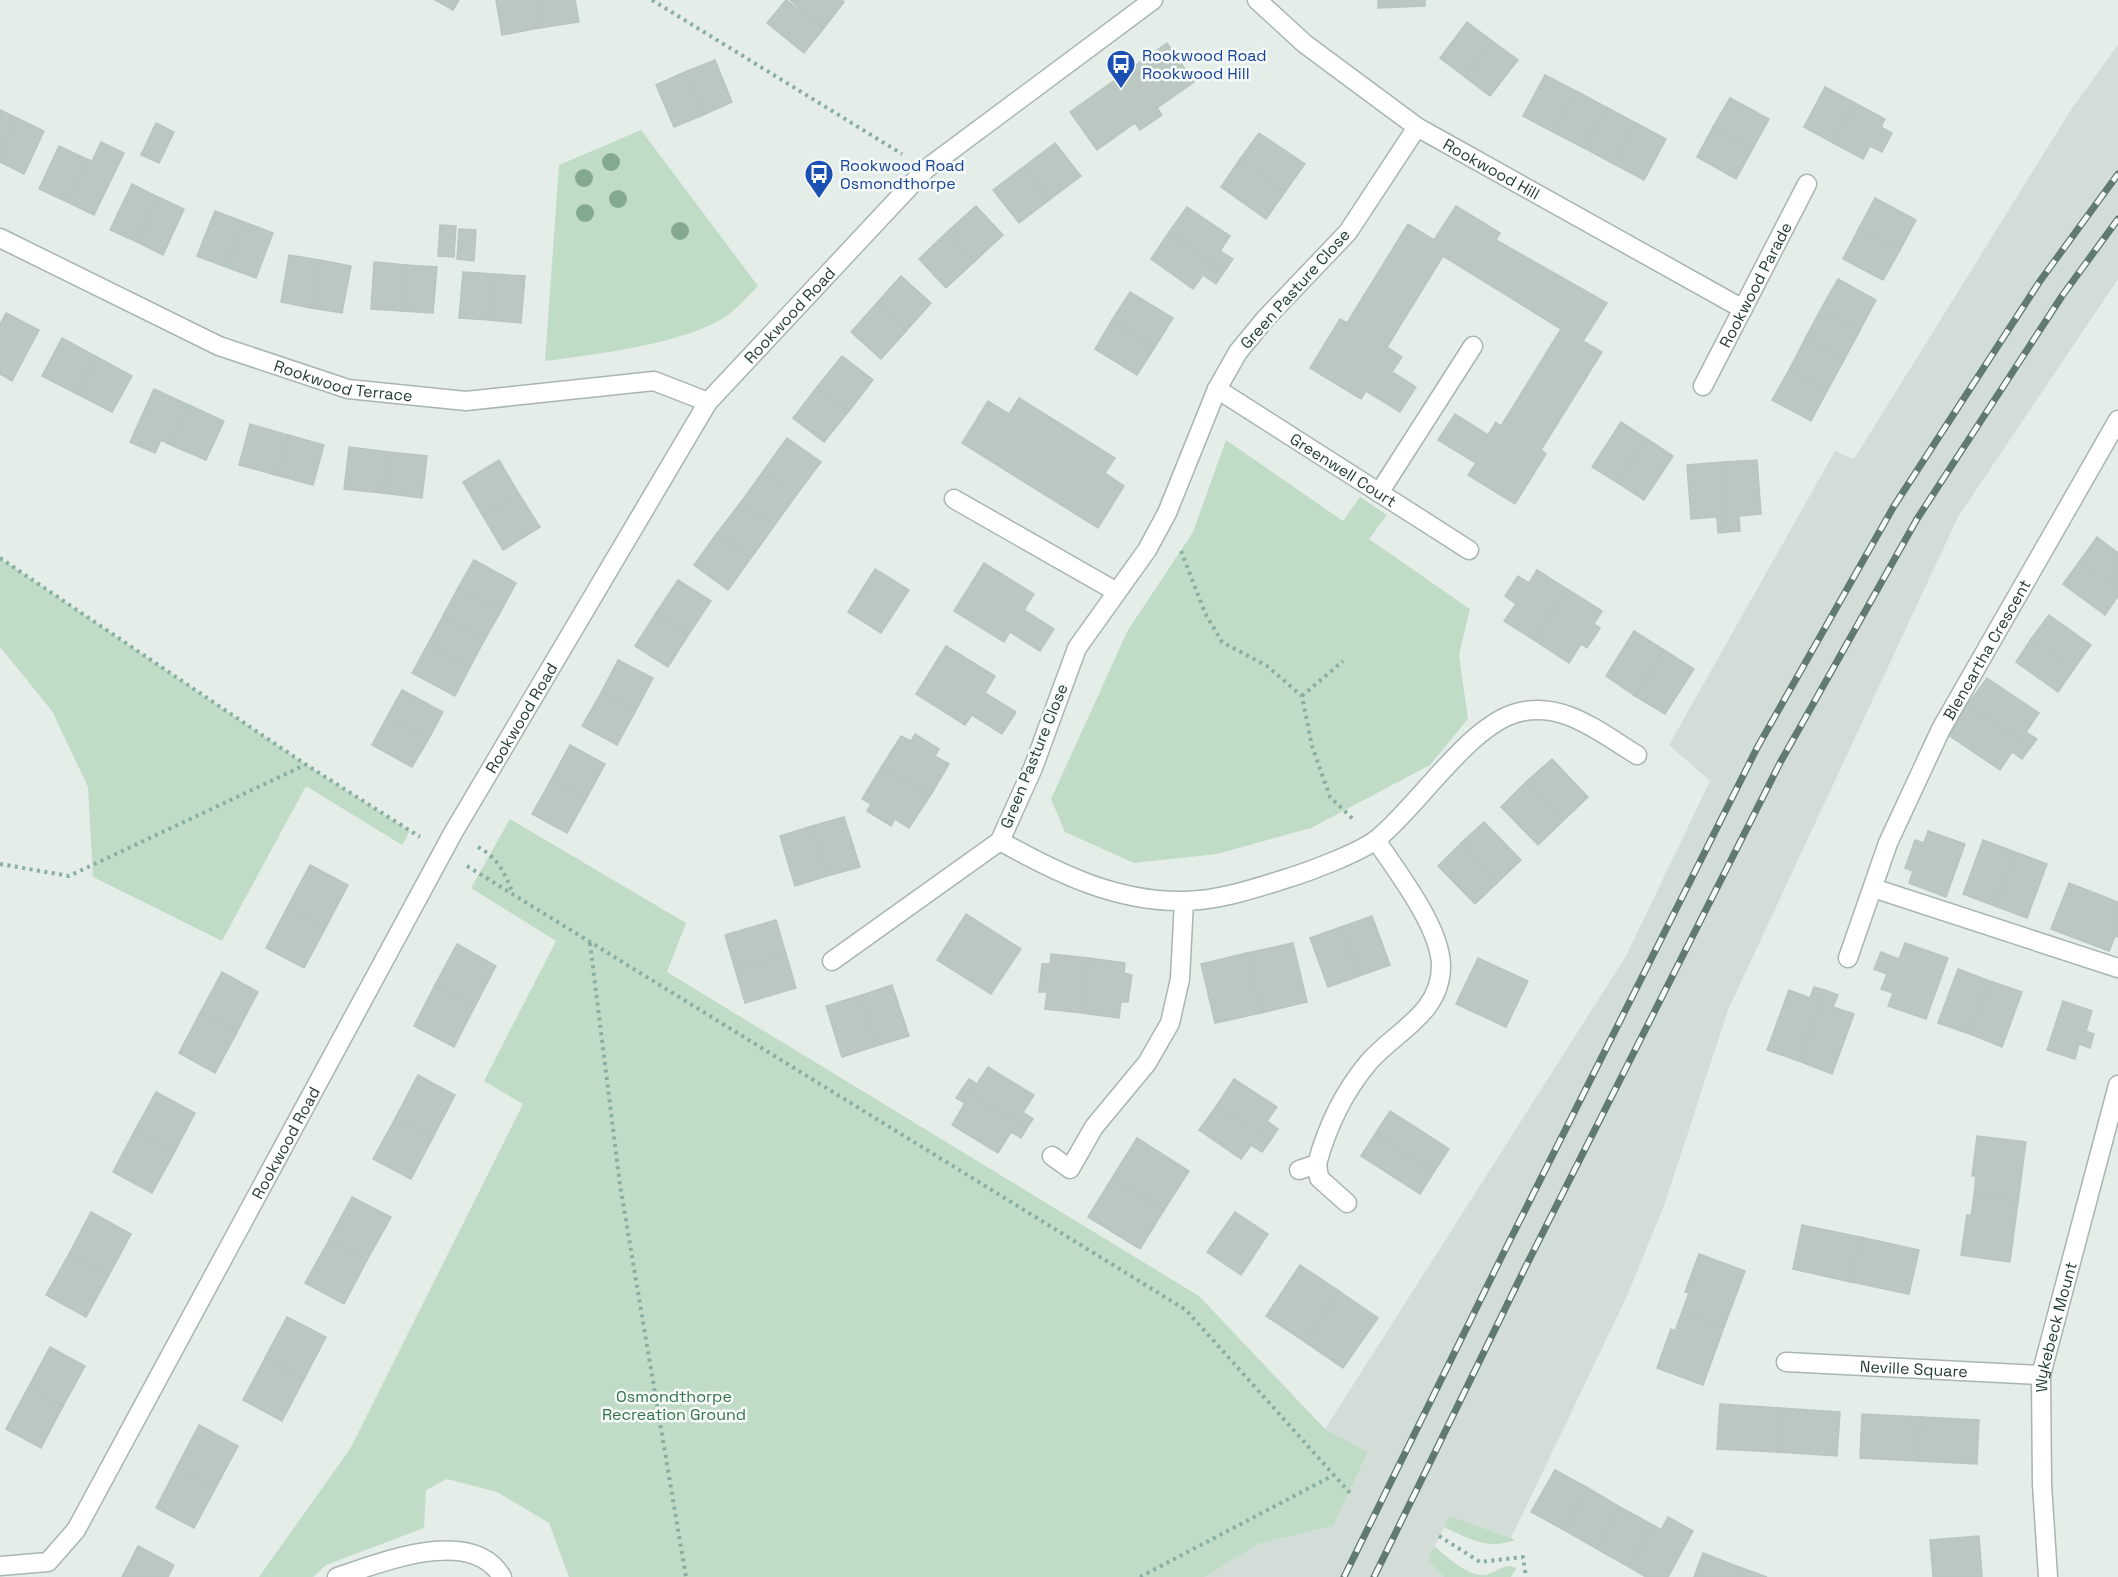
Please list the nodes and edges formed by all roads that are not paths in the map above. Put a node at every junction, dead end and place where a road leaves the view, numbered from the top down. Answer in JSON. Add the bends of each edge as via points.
{"nodes":[{"id":1,"x":1152,"y":0,"type":"edge"},
{"id":2,"x":1257,"y":0,"type":"edge"},
{"id":3,"x":1417,"y":127,"type":"junction"},
{"id":4,"x":1807,"y":184,"type":"dead end"},
{"id":5,"x":0,"y":238,"type":"edge"},
{"id":6,"x":1743,"y":309,"type":"junction"},
{"id":7,"x":1473,"y":346,"type":"dead end"},
{"id":8,"x":1703,"y":386,"type":"dead end"},
{"id":9,"x":1217,"y":389,"type":"junction"},
{"id":10,"x":708,"y":402,"type":"junction"},
{"id":11,"x":2118,"y":420,"type":"edge"},
{"id":12,"x":1379,"y":492,"type":"junction"},
{"id":13,"x":954,"y":499,"type":"dead end"},
{"id":14,"x":1469,"y":550,"type":"dead end"},
{"id":15,"x":1118,"y":592,"type":"junction"},
{"id":16,"x":1637,"y":755,"type":"dead end"},
{"id":17,"x":1376,"y":840,"type":"junction"},
{"id":18,"x":1000,"y":841,"type":"junction"},
{"id":19,"x":1873,"y":888,"type":"junction"},
{"id":20,"x":1184,"y":901,"type":"junction"},
{"id":21,"x":1848,"y":958,"type":"dead end"},
{"id":22,"x":832,"y":961,"type":"dead end"},
{"id":23,"x":2118,"y":968,"type":"edge"},
{"id":24,"x":2118,"y":1084,"type":"edge"},
{"id":25,"x":1052,"y":1156,"type":"dead end"},
{"id":26,"x":1317,"y":1164,"type":"junction"},
{"id":27,"x":1299,"y":1170,"type":"dead end"},
{"id":28,"x":1347,"y":1203,"type":"dead end"},
{"id":29,"x":1786,"y":1362,"type":"dead end"},
{"id":30,"x":2041,"y":1375,"type":"junction"},
{"id":31,"x":0,"y":1566,"type":"edge"},
{"id":32,"x":337,"y":1577,"type":"edge"},
{"id":33,"x":502,"y":1577,"type":"edge"},
{"id":34,"x":2048,"y":1577,"type":"edge"}],
"edges":[{"from":1,"to":10,"type":"street","name":"Rookwood Road","via":[[926,169]]},
{"from":2,"to":3,"type":"street","name":"Rookwood Hill","via":[[1305,45]]},
{"from":3,"to":6,"type":"street","name":"Rookwood Hill"},
{"from":3,"to":9,"type":"street","name":"Green Pasture Close","via":[[1348,232],[1266,318],[1238,352]]},
{"from":4,"to":6,"type":"street","name":"Rookwood Parade"},
{"from":5,"to":10,"type":"street","name":"Rookwood Terrace","via":[[219,346],[348,389],[466,401],[654,381]]},
{"from":6,"to":8,"type":"street","name":"Rookwood Parade"},
{"from":7,"to":12,"type":"street"},
{"from":9,"to":12,"type":"street","name":"Greenwell Court"},
{"from":9,"to":15,"type":"street","name":"Green Pasture Close","via":[[1167,513]]},
{"from":10,"to":31,"type":"street","name":"Rookwood Road","via":[[453,833],[76,1530],[48,1562]]},
{"from":11,"to":19,"type":"street","name":"Blencartha Crescent","via":[[1941,729],[1888,843]]},
{"from":12,"to":14,"type":"street","name":"Greenwell Court"},
{"from":13,"to":15,"type":"street"},
{"from":15,"to":18,"type":"street","name":"Green Pasture Close","via":[[1077,648],[1033,768]]},
{"from":16,"to":17,"type":"street","name":"Green Pasture Close","via":[[1568,713],[1541,709],[1514,713],[1489,725]]},
{"from":17,"to":20,"type":"street","name":"Green Pasture Close","via":[[1309,872],[1244,891]]},
{"from":17,"to":26,"type":"street","via":[[1433,935],[1441,964],[1437,987],[1425,1013],[1369,1062],[1342,1100],[1324,1136]]},
{"from":18,"to":20,"type":"street","name":"Green Pasture Close","via":[[1058,874],[1121,895]]},
{"from":18,"to":22,"type":"street"},
{"from":19,"to":21,"type":"street","name":"Blencartha Crescent"},
{"from":19,"to":23,"type":"street"},
{"from":20,"to":25,"type":"street","via":[[1180,979],[1170,1023],[1147,1063],[1094,1127],[1070,1169]]},
{"from":24,"to":30,"type":"street","name":"Wykebeck Mount"},
{"from":26,"to":27,"type":"street"},
{"from":26,"to":28,"type":"street","via":[[1318,1178]]},
{"from":29,"to":30,"type":"street","name":"Neville Square"},
{"from":30,"to":34,"type":"street","name":"Wykebeck Mount"},
{"from":32,"to":33,"type":"street","via":[[375,1565],[458,1549],[489,1561]]}]}
